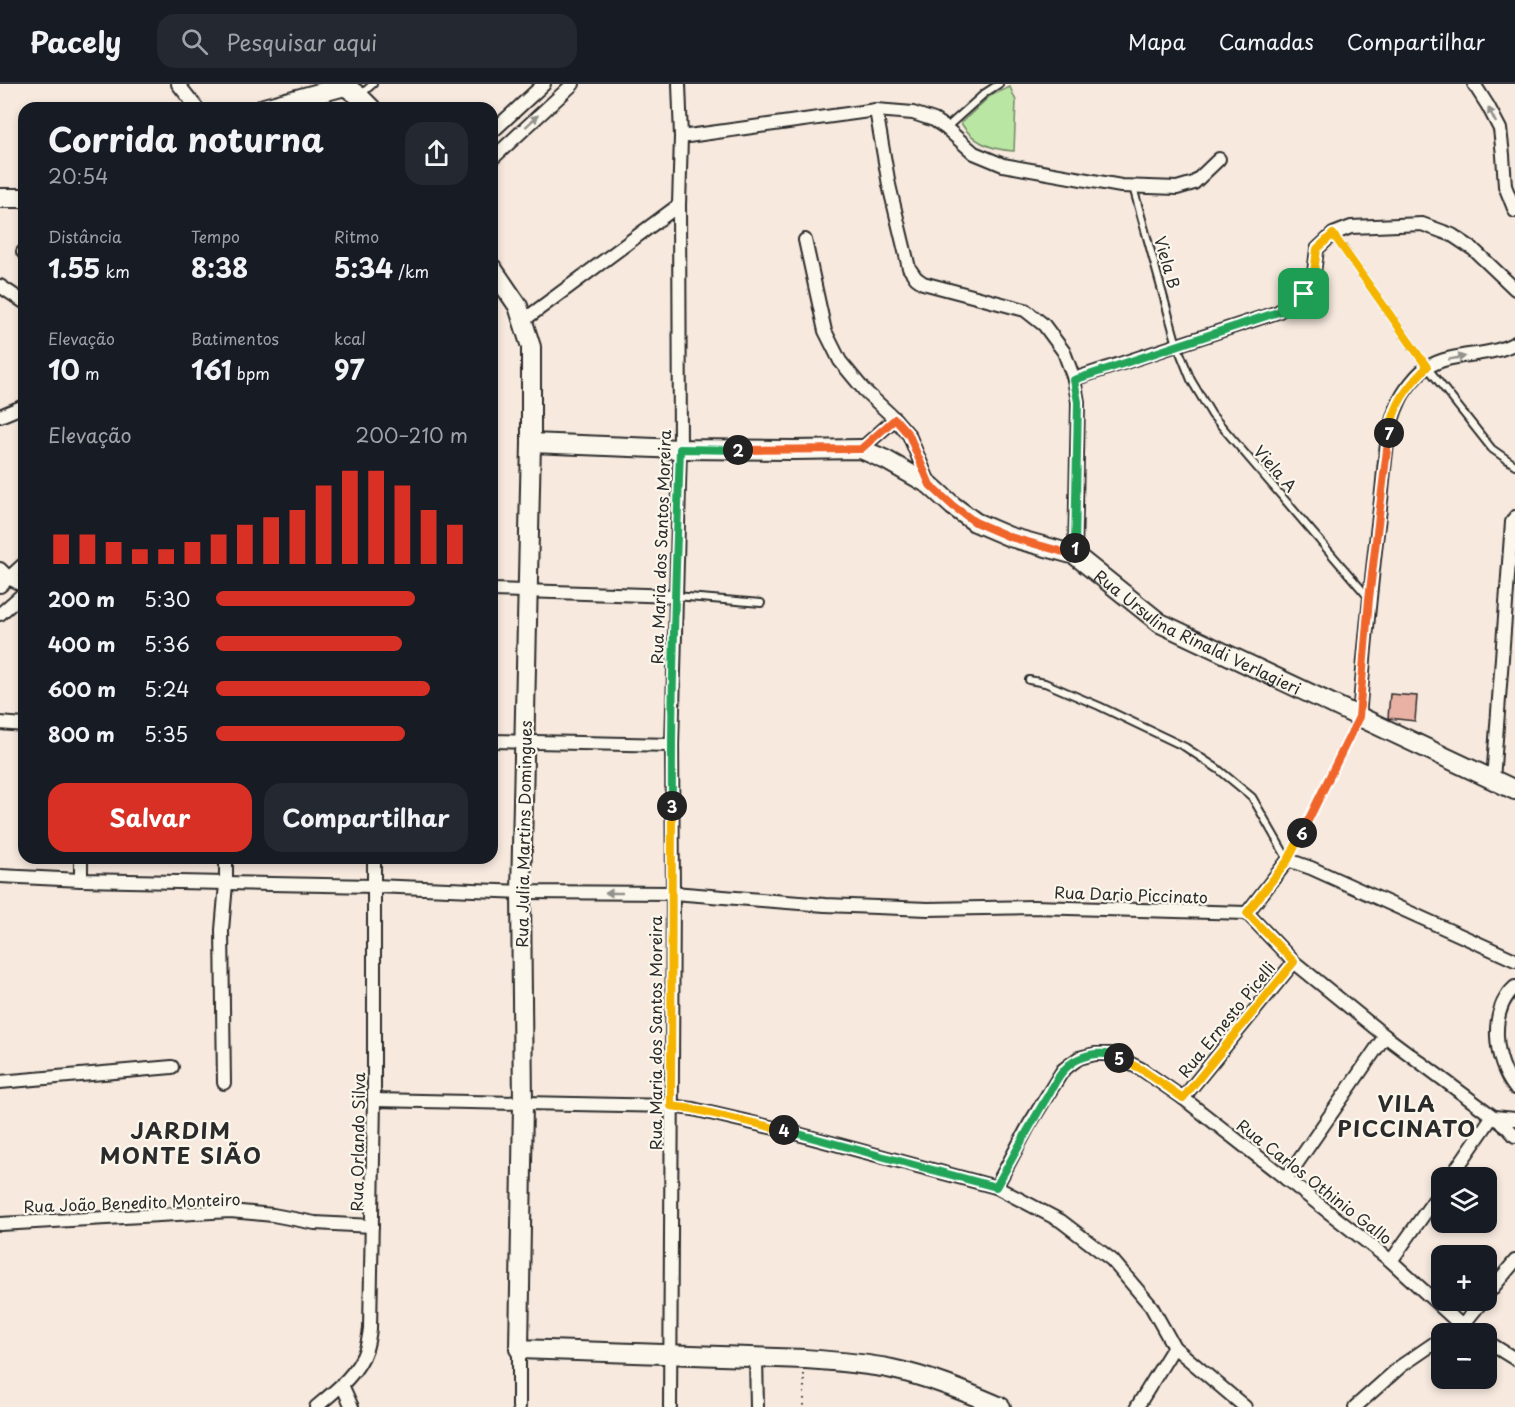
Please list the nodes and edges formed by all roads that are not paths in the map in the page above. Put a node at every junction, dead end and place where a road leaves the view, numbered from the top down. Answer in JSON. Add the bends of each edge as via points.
{"nodes":[{"id":1,"x":178,"y":84,"type":"edge"},
{"id":2,"x":374,"y":84,"type":"edge"},
{"id":3,"x":544,"y":84,"type":"edge"},
{"id":4,"x":573,"y":84,"type":"edge"},
{"id":5,"x":679,"y":84,"type":"edge"},
{"id":6,"x":999,"y":84,"type":"edge"},
{"id":7,"x":1474,"y":84,"type":"edge"},
{"id":8,"x":354,"y":94,"type":"edge"},
{"id":9,"x":192,"y":102,"type":"edge"},
{"id":10,"x":302,"y":102,"type":"edge"},
{"id":11,"x":876,"y":110,"type":"junction"},
{"id":12,"x":498,"y":126,"type":"edge"},
{"id":13,"x":946,"y":128,"type":"junction"},
{"id":14,"x":681,"y":136,"type":"junction"},
{"id":15,"x":498,"y":153,"type":"edge"},
{"id":16,"x":1219,"y":159,"type":"dead end"},
{"id":17,"x":1132,"y":187,"type":"junction"},
{"id":18,"x":0,"y":198,"type":"edge"},
{"id":19,"x":18,"y":198,"type":"edge"},
{"id":20,"x":679,"y":205,"type":"junction"},
{"id":21,"x":1515,"y":211,"type":"edge"},
{"id":22,"x":1333,"y":234,"type":"junction"},
{"id":23,"x":805,"y":240,"type":"dead end"},
{"id":24,"x":498,"y":277,"type":"edge"},
{"id":25,"x":0,"y":286,"type":"edge"},
{"id":26,"x":1515,"y":289,"type":"edge"},
{"id":27,"x":18,"y":298,"type":"edge"},
{"id":28,"x":524,"y":320,"type":"junction"},
{"id":29,"x":1515,"y":343,"type":"edge"},
{"id":30,"x":1177,"y":345,"type":"junction"},
{"id":31,"x":1427,"y":367,"type":"junction"},
{"id":32,"x":1074,"y":380,"type":"junction"},
{"id":33,"x":18,"y":408,"type":"edge"},
{"id":34,"x":0,"y":416,"type":"edge"},
{"id":35,"x":895,"y":419,"type":"junction"},
{"id":36,"x":531,"y":443,"type":"junction"},
{"id":37,"x":680,"y":449,"type":"junction"},
{"id":38,"x":861,"y":449,"type":"junction"},
{"id":39,"x":1515,"y":465,"type":"edge"},
{"id":40,"x":930,"y":485,"type":"junction"},
{"id":41,"x":1515,"y":516,"type":"edge"},
{"id":42,"x":1074,"y":555,"type":"junction"},
{"id":43,"x":18,"y":568,"type":"edge"},
{"id":44,"x":3,"y":578,"type":"edge"},
{"id":45,"x":18,"y":584,"type":"edge"},
{"id":46,"x":498,"y":590,"type":"edge"},
{"id":47,"x":527,"y":591,"type":"junction"},
{"id":48,"x":675,"y":596,"type":"junction"},
{"id":49,"x":18,"y":598,"type":"edge"},
{"id":50,"x":1369,"y":599,"type":"junction"},
{"id":51,"x":761,"y":603,"type":"dead end"},
{"id":52,"x":0,"y":614,"type":"edge"},
{"id":53,"x":1029,"y":680,"type":"dead end"},
{"id":54,"x":1359,"y":717,"type":"junction"},
{"id":55,"x":0,"y":723,"type":"edge"},
{"id":56,"x":18,"y":724,"type":"edge"},
{"id":57,"x":498,"y":741,"type":"edge"},
{"id":58,"x":524,"y":742,"type":"junction"},
{"id":59,"x":672,"y":745,"type":"junction"},
{"id":60,"x":1493,"y":780,"type":"junction"},
{"id":61,"x":1515,"y":790,"type":"edge"},
{"id":62,"x":1288,"y":860,"type":"junction"},
{"id":63,"x":81,"y":864,"type":"edge"},
{"id":64,"x":226,"y":864,"type":"edge"},
{"id":65,"x":374,"y":864,"type":"edge"},
{"id":66,"x":0,"y":876,"type":"edge"},
{"id":67,"x":81,"y":880,"type":"junction"},
{"id":68,"x":226,"y":884,"type":"junction"},
{"id":69,"x":374,"y":886,"type":"junction"},
{"id":70,"x":521,"y":892,"type":"junction"},
{"id":71,"x":673,"y":893,"type":"junction"},
{"id":72,"x":1247,"y":913,"type":"junction"},
{"id":73,"x":1515,"y":960,"type":"edge"},
{"id":74,"x":1294,"y":962,"type":"junction"},
{"id":75,"x":1515,"y":987,"type":"edge"},
{"id":76,"x":1385,"y":1036,"type":"junction"},
{"id":77,"x":172,"y":1067,"type":"dead end"},
{"id":78,"x":0,"y":1082,"type":"edge"},
{"id":79,"x":224,"y":1083,"type":"dead end"},
{"id":80,"x":1515,"y":1088,"type":"edge"},
{"id":81,"x":1183,"y":1098,"type":"junction"},
{"id":82,"x":374,"y":1100,"type":"junction"},
{"id":83,"x":523,"y":1104,"type":"junction"},
{"id":84,"x":671,"y":1106,"type":"junction"},
{"id":85,"x":1492,"y":1117,"type":"junction"},
{"id":86,"x":1515,"y":1119,"type":"edge"},
{"id":87,"x":1515,"y":1136,"type":"edge"},
{"id":88,"x":1458,"y":1167,"type":"edge"},
{"id":89,"x":1286,"y":1179,"type":"junction"},
{"id":90,"x":996,"y":1187,"type":"junction"},
{"id":91,"x":1431,"y":1204,"type":"edge"},
{"id":92,"x":0,"y":1224,"type":"edge"},
{"id":93,"x":372,"y":1226,"type":"junction"},
{"id":94,"x":1515,"y":1261,"type":"edge"},
{"id":95,"x":1390,"y":1262,"type":"junction"},
{"id":96,"x":1497,"y":1283,"type":"edge"},
{"id":97,"x":1474,"y":1311,"type":"edge"},
{"id":98,"x":1459,"y":1323,"type":"edge"},
{"id":99,"x":1464,"y":1323,"type":"edge"},
{"id":100,"x":1431,"y":1346,"type":"edge"},
{"id":101,"x":1174,"y":1347,"type":"junction"},
{"id":102,"x":519,"y":1348,"type":"junction"},
{"id":103,"x":1497,"y":1348,"type":"edge"},
{"id":104,"x":670,"y":1354,"type":"junction"},
{"id":105,"x":756,"y":1357,"type":"junction"},
{"id":106,"x":1515,"y":1359,"type":"edge"},
{"id":107,"x":342,"y":1385,"type":"junction"},
{"id":108,"x":316,"y":1407,"type":"edge"},
{"id":109,"x":352,"y":1407,"type":"edge"},
{"id":110,"x":519,"y":1407,"type":"edge"},
{"id":111,"x":670,"y":1407,"type":"edge"},
{"id":112,"x":757,"y":1407,"type":"edge"},
{"id":113,"x":1001,"y":1407,"type":"edge"},
{"id":114,"x":1137,"y":1407,"type":"edge"},
{"id":115,"x":1245,"y":1407,"type":"edge"},
{"id":116,"x":1355,"y":1407,"type":"edge"}],
"edges":[{"from":1,"to":9,"type":"street"},
{"from":2,"to":8,"type":"lane"},
{"from":3,"to":12,"type":"street"},
{"from":15,"to":4,"type":"street","one_way":true},
{"from":5,"to":14,"type":"street","name":"Rua Maria dos Santos Moreira"},
{"from":6,"to":13,"type":"lane"},
{"from":21,"to":7,"type":"street","one_way":true,"via":[[1505,186],[1500,129]]},
{"from":8,"to":10,"type":"main road"},
{"from":11,"to":13,"type":"street","via":[[913,113]]},
{"from":11,"to":14,"type":"street"},
{"from":11,"to":32,"type":"street","via":[[889,185],[909,268],[916,278],[1025,310],[1044,325],[1064,352]]},
{"from":13,"to":17,"type":"street","via":[[974,153],[1003,165]]},
{"from":14,"to":20,"type":"street","name":"Rua Maria dos Santos Moreira"},
{"from":16,"to":17,"type":"street","via":[[1194,183],[1177,188]]},
{"from":17,"to":30,"type":"lane","name":"Viela B"},
{"from":18,"to":19,"type":"main road"},
{"from":20,"to":28,"type":"street"},
{"from":20,"to":37,"type":"street","name":"Rua Maria dos Santos Moreira"},
{"from":22,"to":26,"type":"street","via":[[1351,227],[1422,224],[1452,235],[1473,249]]},
{"from":22,"to":30,"type":"street","via":[[1317,249],[1314,273],[1304,294],[1278,312]]},
{"from":22,"to":31,"type":"lane"},
{"from":23,"to":35,"type":"street","via":[[825,331],[840,361]]},
{"from":24,"to":28,"type":"main road","name":"Rua Julia Martins Domingues"},
{"from":25,"to":27,"type":"street"},
{"from":28,"to":36,"type":"main road","name":"Rua Julia Martins Domingues","via":[[531,346]]},
{"from":31,"to":29,"type":"street","one_way":true},
{"from":30,"to":32,"type":"street"},
{"from":30,"to":50,"type":"lane","name":"Viela A","via":[[1191,380],[1212,415]]},
{"from":31,"to":39,"type":"lane","via":[[1492,449]]},
{"from":31,"to":50,"type":"street","via":[[1399,401],[1389,430]]},
{"from":32,"to":42,"type":"street","via":[[1078,402]]},
{"from":33,"to":34,"type":"street"},
{"from":35,"to":38,"type":"street"},
{"from":35,"to":40,"type":"street","via":[[909,435]]},
{"from":36,"to":37,"type":"main road","name":"Rua Ursulina Rinaldi Verlagieri"},
{"from":36,"to":47,"type":"main road","name":"Rua Julia Martins Domingues"},
{"from":37,"to":38,"type":"main road","name":"Rua Ursulina Rinaldi Verlagieri"},
{"from":37,"to":48,"type":"street","name":"Rua Maria dos Santos Moreira"},
{"from":38,"to":40,"type":"main road","name":"Rua Ursulina Rinaldi Verlagieri"},
{"from":40,"to":42,"type":"main road","name":"Rua Ursulina Rinaldi Verlagieri","via":[[975,522],[1010,537]]},
{"from":41,"to":60,"type":"street"},
{"from":42,"to":54,"type":"main road","name":"Rua Ursulina Rinaldi Verlagieri","via":[[1160,623]]},
{"from":43,"to":44,"type":"street"},
{"from":44,"to":45,"type":"street"},
{"from":46,"to":47,"type":"street"},
{"from":47,"to":48,"type":"street"},
{"from":47,"to":58,"type":"main road","name":"Rua Julia Martins Domingues"},
{"from":48,"to":51,"type":"lane"},
{"from":48,"to":59,"type":"street","name":"Rua Maria dos Santos Moreira"},
{"from":49,"to":52,"type":"street"},
{"from":50,"to":54,"type":"street"},
{"from":53,"to":62,"type":"lane","via":[[1045,682],[1099,706],[1185,747],[1218,769],[1252,796]]},
{"from":54,"to":60,"type":"main road","name":"Rua Ursulina Rinaldi Verlagieri"},
{"from":55,"to":56,"type":"street"},
{"from":57,"to":58,"type":"street"},
{"from":58,"to":59,"type":"street"},
{"from":58,"to":70,"type":"main road","name":"Rua Julia Martins Domingues"},
{"from":59,"to":71,"type":"street","name":"Rua Maria dos Santos Moreira"},
{"from":60,"to":61,"type":"main road","name":"Rua Ursulina Rinaldi Verlagieri"},
{"from":62,"to":72,"type":"street"},
{"from":62,"to":73,"type":"street"},
{"from":63,"to":67,"type":"street"},
{"from":64,"to":68,"type":"street"},
{"from":65,"to":69,"type":"street","name":"Rua Orlando Silva"},
{"from":66,"to":67,"type":"street","name":"Rua Dario Piccinato"},
{"from":67,"to":68,"type":"street","name":"Rua Dario Piccinato"},
{"from":68,"to":69,"type":"street","name":"Rua Dario Piccinato"},
{"from":68,"to":79,"type":"street","via":[[222,930]]},
{"from":69,"to":70,"type":"street","name":"Rua Dario Piccinato"},
{"from":69,"to":82,"type":"street","name":"Rua Orlando Silva"},
{"from":71,"to":70,"type":"street","name":"Rua Dario Piccinato","one_way":true},
{"from":70,"to":83,"type":"main road","name":"Rua Julia Martins Domingues"},
{"from":71,"to":72,"type":"street","name":"Rua Dario Piccinato","via":[[836,906]]},
{"from":71,"to":84,"type":"street","name":"Rua Maria dos Santos Moreira"},
{"from":72,"to":74,"type":"street"},
{"from":74,"to":76,"type":"street"},
{"from":74,"to":81,"type":"street","name":"Rua Ernesto Picelli"},
{"from":75,"to":80,"type":"street","via":[[1501,1006],[1497,1023],[1498,1047],[1508,1079]]},
{"from":76,"to":85,"type":"street"},
{"from":76,"to":89,"type":"street"},
{"from":77,"to":78,"type":"street"},
{"from":81,"to":89,"type":"street","name":"Rua Carlos Othinio Gallo"},
{"from":81,"to":90,"type":"street","name":"Rua Carlos Othinio Gallo","via":[[1111,1054],[1078,1058],[1063,1070]]},
{"from":82,"to":83,"type":"street"},
{"from":82,"to":93,"type":"street","name":"Rua Orlando Silva"},
{"from":83,"to":84,"type":"street"},
{"from":83,"to":102,"type":"main road","name":"Rua Julia Martins Domingues"},
{"from":84,"to":90,"type":"street","via":[[783,1130]]},
{"from":84,"to":104,"type":"street","name":"Rua Maria dos Santos Moreira"},
{"from":85,"to":86,"type":"street"},
{"from":85,"to":87,"type":"street"},
{"from":85,"to":88,"type":"street"},
{"from":89,"to":95,"type":"street","name":"Rua Carlos Othinio Gallo"},
{"from":90,"to":101,"type":"street","via":[[1061,1221],[1112,1260],[1152,1306]]},
{"from":91,"to":95,"type":"street"},
{"from":92,"to":93,"type":"street","name":"Rua João Benedito Monteiro","via":[[230,1211],[315,1223]]},
{"from":93,"to":107,"type":"street","name":"Rua Orlando Silva","via":[[370,1329],[358,1366]]},
{"from":94,"to":96,"type":"street"},
{"from":95,"to":98,"type":"street","name":"Rua Carlos Othinio Gallo"},
{"from":97,"to":99,"type":"street"},
{"from":100,"to":116,"type":"street"},
{"from":101,"to":114,"type":"street"},
{"from":101,"to":115,"type":"street"},
{"from":102,"to":104,"type":"main road"},
{"from":102,"to":110,"type":"street"},
{"from":103,"to":106,"type":"street"},
{"from":104,"to":105,"type":"main road"},
{"from":104,"to":111,"type":"street","name":"Rua Maria dos Santos Moreira"},
{"from":105,"to":112,"type":"street"},
{"from":105,"to":113,"type":"main road","via":[[848,1362],[892,1369],[952,1386]]},
{"from":107,"to":108,"type":"street","name":"Rua Orlando Silva"},
{"from":107,"to":109,"type":"street"}]}
